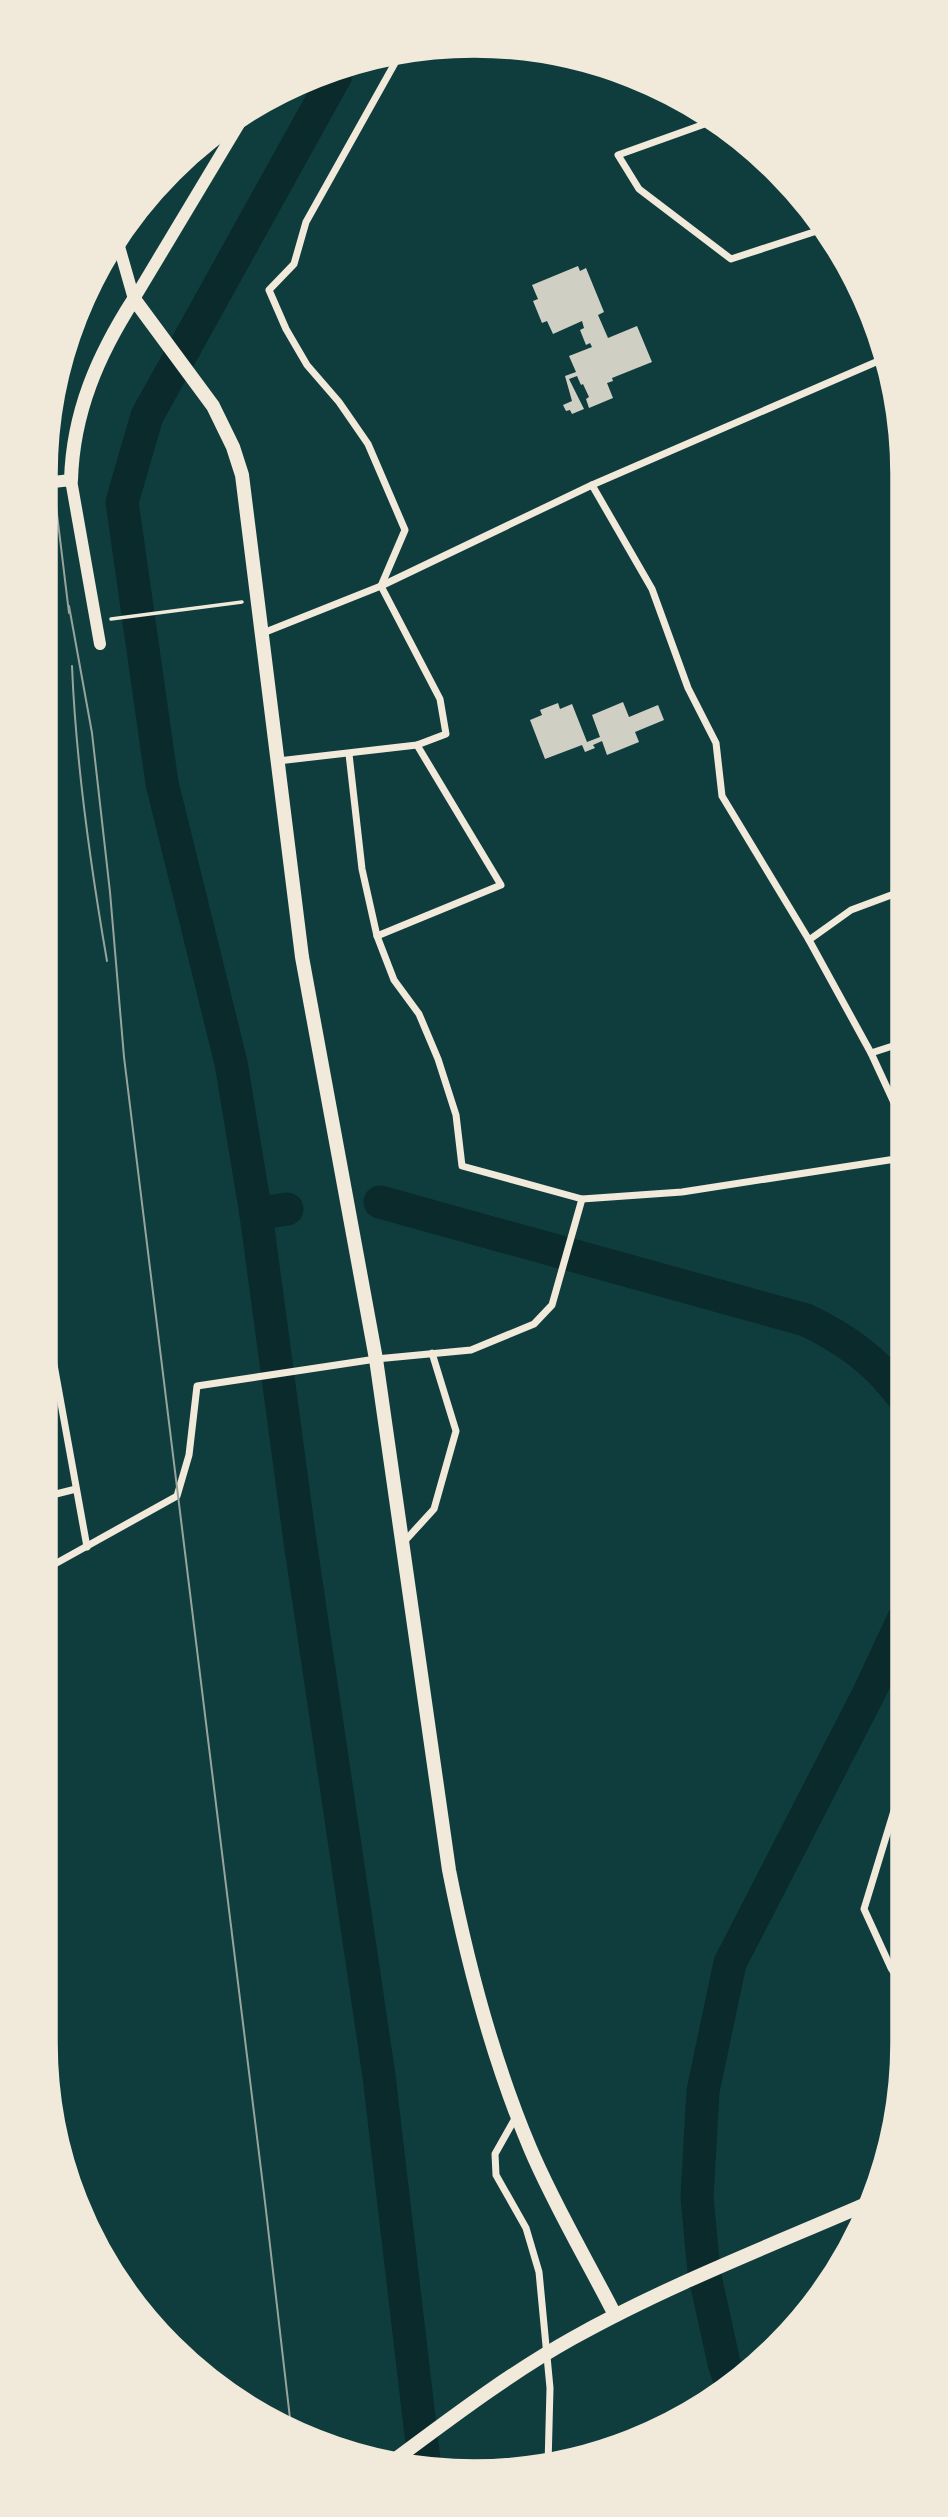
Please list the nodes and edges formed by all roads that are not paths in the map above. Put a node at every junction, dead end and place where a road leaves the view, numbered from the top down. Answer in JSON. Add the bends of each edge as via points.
{"nodes":[{"id":1,"x":395,"y":64,"type":"edge"},
{"id":2,"x":703,"y":124,"type":"edge"},
{"id":3,"x":233,"y":132,"type":"edge"},
{"id":4,"x":815,"y":232,"type":"edge"},
{"id":5,"x":120,"y":251,"type":"edge"},
{"id":6,"x":134,"y":299,"type":"junction"},
{"id":7,"x":877,"y":362,"type":"edge"},
{"id":8,"x":71,"y":480,"type":"junction"},
{"id":9,"x":56,"y":482,"type":"edge"},
{"id":10,"x":592,"y":485,"type":"junction"},
{"id":11,"x":381,"y":586,"type":"junction"},
{"id":12,"x":262,"y":633,"type":"junction"},
{"id":13,"x":100,"y":644,"type":"dead end"},
{"id":14,"x":417,"y":745,"type":"junction"},
{"id":15,"x":349,"y":754,"type":"junction"},
{"id":16,"x":278,"y":761,"type":"junction"},
{"id":17,"x":892,"y":895,"type":"edge"},
{"id":18,"x":377,"y":936,"type":"junction"},
{"id":19,"x":809,"y":940,"type":"junction"},
{"id":20,"x":892,"y":1047,"type":"edge"},
{"id":21,"x":871,"y":1054,"type":"junction"},
{"id":22,"x":892,"y":1099,"type":"edge"},
{"id":23,"x":892,"y":1160,"type":"edge"},
{"id":24,"x":582,"y":1199,"type":"junction"},
{"id":25,"x":432,"y":1353,"type":"junction"},
{"id":26,"x":376,"y":1360,"type":"junction"},
{"id":27,"x":56,"y":1376,"type":"edge"},
{"id":28,"x":76,"y":1489,"type":"junction"},
{"id":29,"x":56,"y":1494,"type":"edge"},
{"id":30,"x":403,"y":1542,"type":"junction"},
{"id":31,"x":87,"y":1546,"type":"junction"},
{"id":32,"x":56,"y":1563,"type":"edge"},
{"id":33,"x":892,"y":1823,"type":"edge"},
{"id":34,"x":892,"y":1970,"type":"edge"},
{"id":35,"x":517,"y":2115,"type":"junction"},
{"id":36,"x":857,"y":2209,"type":"edge"},
{"id":37,"x":615,"y":2315,"type":"junction"},
{"id":38,"x":402,"y":2454,"type":"edge"},
{"id":39,"x":548,"y":2454,"type":"edge"}],
"edges":[{"from":1,"to":11,"type":"street","via":[[306,222],[294,264],[269,290],[307,365],[368,444],[405,530]]},
{"from":2,"to":4,"type":"street","via":[[618,155],[639,190],[731,259]]},
{"from":3,"to":6,"type":"street"},
{"from":5,"to":6,"type":"street"},
{"from":6,"to":8,"type":"main road","via":[[107,342],[81,404]]},
{"from":6,"to":12,"type":"main road","via":[[213,406],[233,447],[242,475]]},
{"from":7,"to":10,"type":"street"},
{"from":8,"to":9,"type":"street"},
{"from":8,"to":13,"type":"street"},
{"from":10,"to":11,"type":"street"},
{"from":10,"to":19,"type":"street","via":[[652,589],[688,688],[716,743],[722,796]]},
{"from":11,"to":12,"type":"street"},
{"from":11,"to":14,"type":"street","via":[[440,699],[446,734]]},
{"from":12,"to":16,"type":"main road"},
{"from":14,"to":15,"type":"street"},
{"from":14,"to":18,"type":"street","via":[[500,885]]},
{"from":15,"to":16,"type":"street"},
{"from":15,"to":18,"type":"street","via":[[362,869]]},
{"from":16,"to":26,"type":"main road","via":[[302,957]]},
{"from":17,"to":19,"type":"street","via":[[851,910]]},
{"from":18,"to":24,"type":"street","via":[[394,980],[418,1014],[438,1059],[456,1115],[463,1166]]},
{"from":19,"to":21,"type":"street"},
{"from":20,"to":21,"type":"street"},
{"from":21,"to":22,"type":"street"},
{"from":23,"to":24,"type":"street","via":[[682,1192]]},
{"from":24,"to":25,"type":"street","via":[[552,1305],[534,1324],[471,1350]]},
{"from":25,"to":26,"type":"street"},
{"from":25,"to":30,"type":"street","via":[[456,1431],[434,1509]]},
{"from":26,"to":30,"type":"main road"},
{"from":26,"to":31,"type":"street","via":[[197,1386],[189,1455],[177,1496]]},
{"from":27,"to":28,"type":"street"},
{"from":28,"to":29,"type":"street"},
{"from":28,"to":31,"type":"street"},
{"from":30,"to":35,"type":"main road","via":[[463,1942],[491,2047]]},
{"from":31,"to":32,"type":"street"},
{"from":33,"to":34,"type":"street","via":[[864,1909]]},
{"from":35,"to":37,"type":"main road"},
{"from":35,"to":39,"type":"street","via":[[495,2154],[496,2175],[526,2228],[539,2272],[550,2388]]},
{"from":36,"to":37,"type":"main road"},
{"from":37,"to":38,"type":"main road","via":[[512,2377]]}]}
